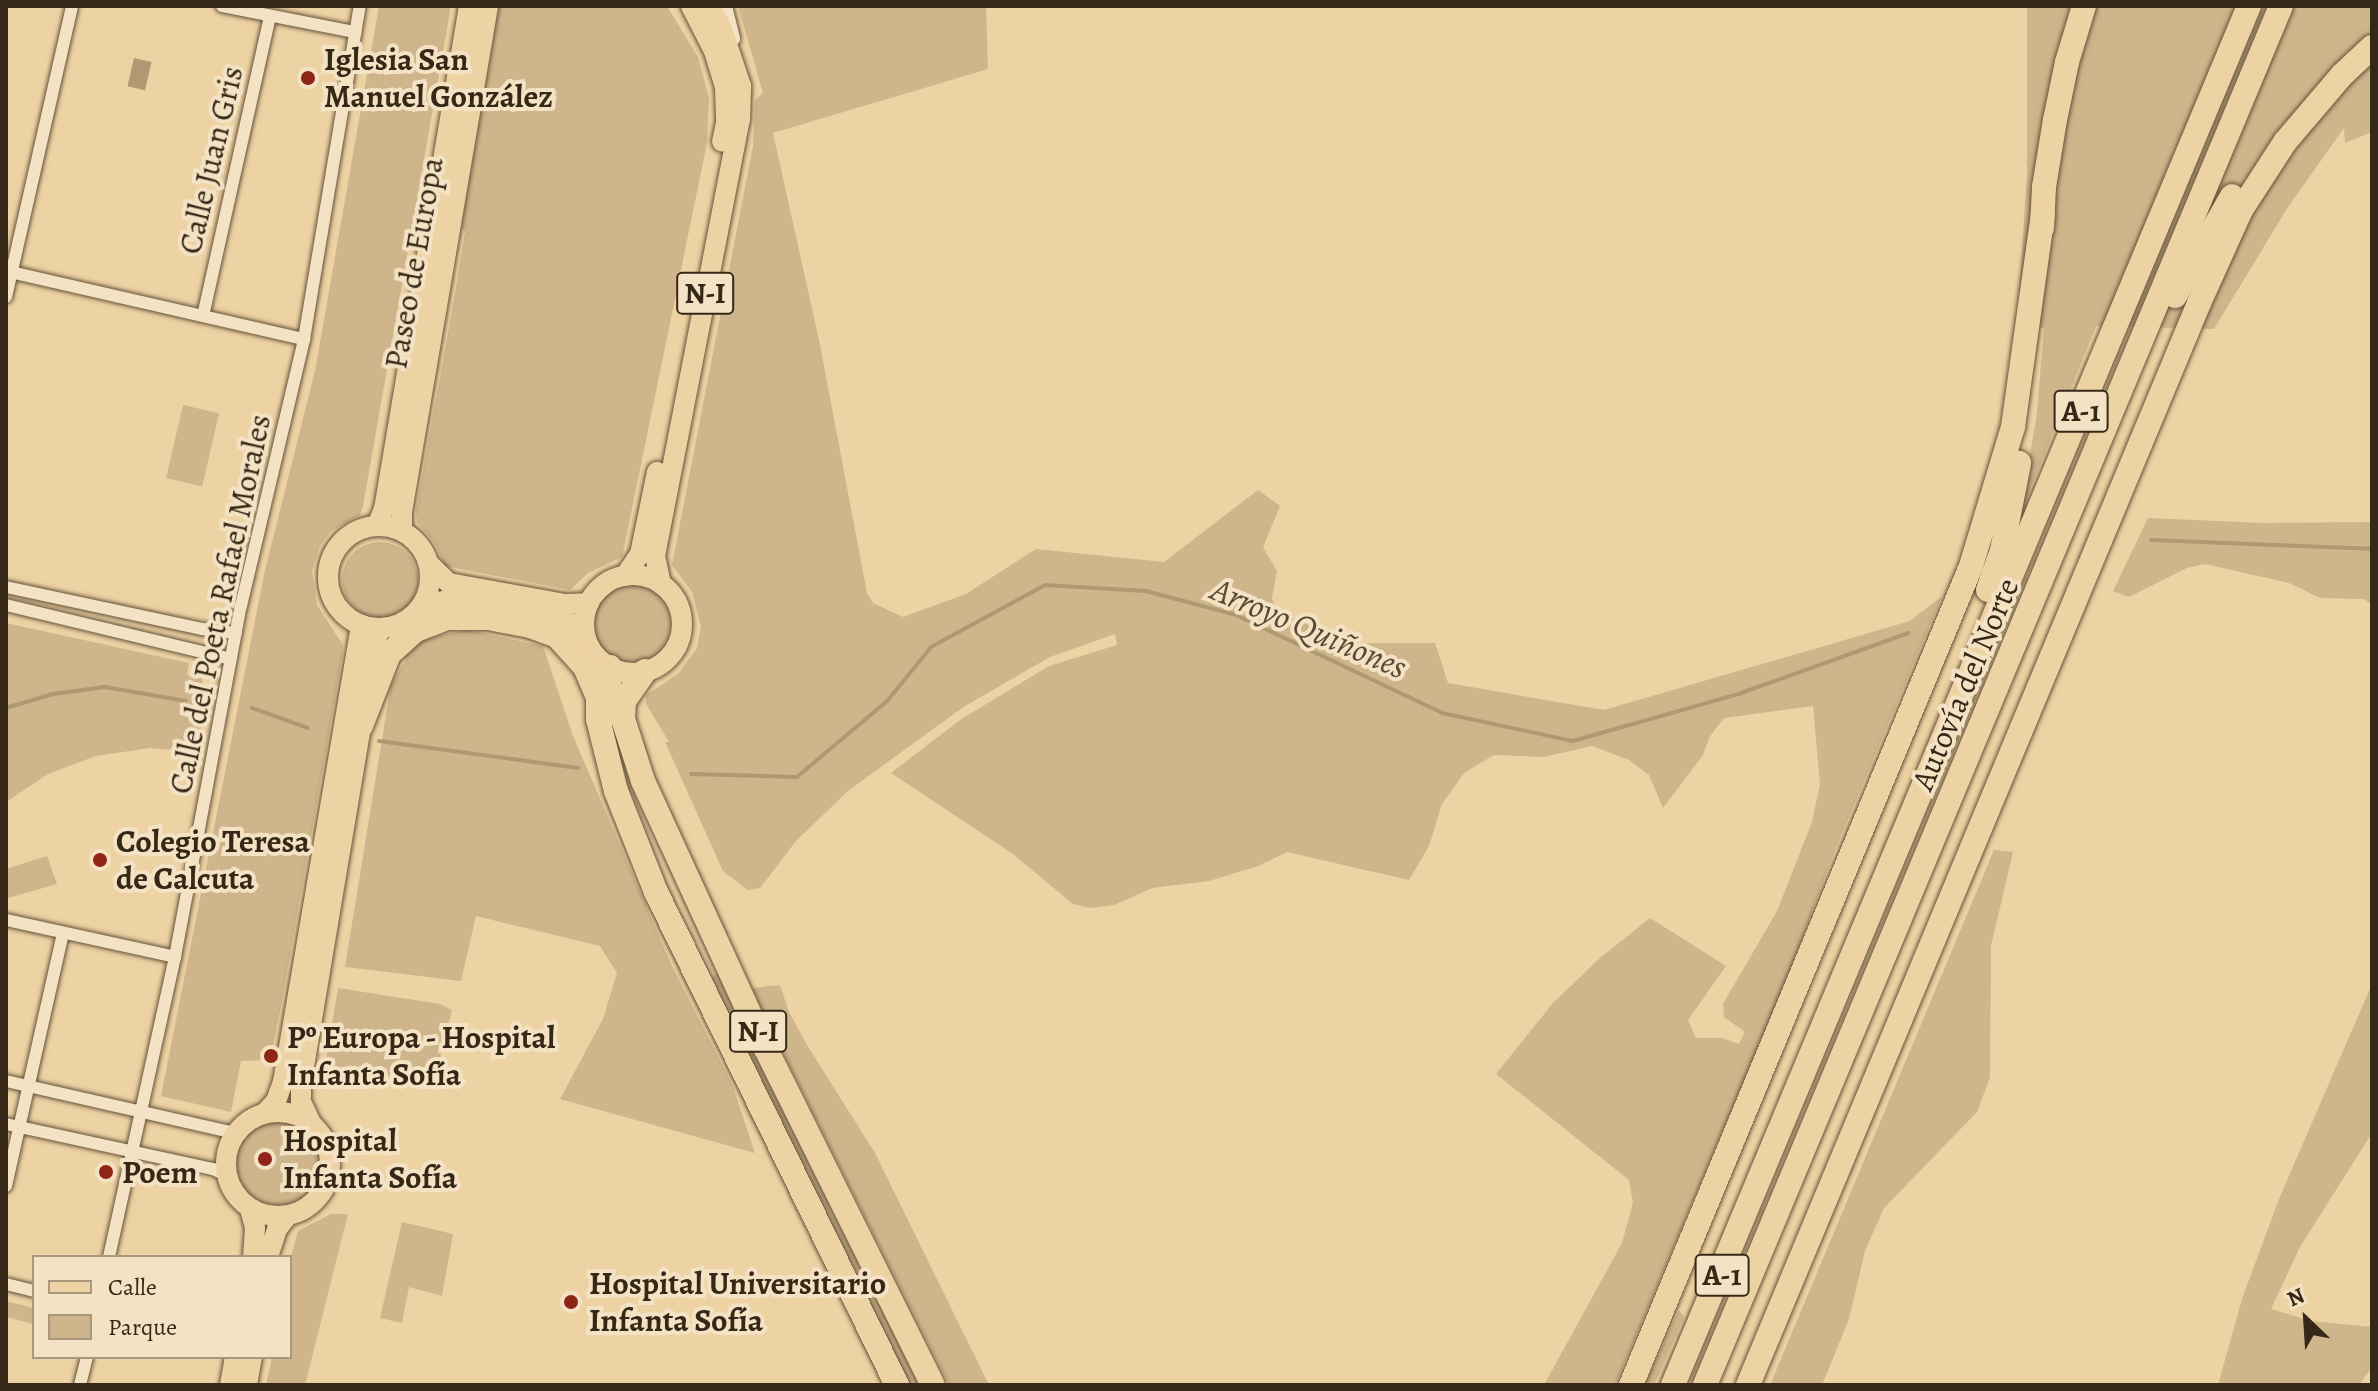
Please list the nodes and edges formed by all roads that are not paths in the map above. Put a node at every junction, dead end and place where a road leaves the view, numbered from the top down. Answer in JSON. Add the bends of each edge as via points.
{"nodes":[{"id":1,"x":72,"y":6,"type":"edge"},
{"id":2,"x":222,"y":6,"type":"edge"},
{"id":3,"x":360,"y":6,"type":"edge"},
{"id":4,"x":469,"y":6,"type":"edge"},
{"id":5,"x":488,"y":6,"type":"edge"},
{"id":6,"x":691,"y":6,"type":"edge"},
{"id":7,"x":710,"y":6,"type":"edge"},
{"id":8,"x":726,"y":6,"type":"edge"},
{"id":9,"x":2084,"y":6,"type":"edge"},
{"id":10,"x":2249,"y":6,"type":"edge"},
{"id":11,"x":2281,"y":6,"type":"edge"},
{"id":12,"x":270,"y":16,"type":"junction"},
{"id":13,"x":355,"y":32,"type":"junction"},
{"id":14,"x":2372,"y":35,"type":"edge"},
{"id":15,"x":2372,"y":47,"type":"edge"},
{"id":16,"x":734,"y":59,"type":"junction"},
{"id":17,"x":2043,"y":214,"type":"junction"},
{"id":18,"x":9,"y":272,"type":"edge"},
{"id":19,"x":6,"y":297,"type":"edge"},
{"id":20,"x":203,"y":316,"type":"junction"},
{"id":21,"x":2144,"y":336,"type":"junction"},
{"id":22,"x":304,"y":339,"type":"junction"},
{"id":23,"x":377,"y":526,"type":"junction"},
{"id":24,"x":402,"y":531,"type":"junction"},
{"id":25,"x":429,"y":564,"type":"junction"},
{"id":26,"x":625,"y":576,"type":"junction"},
{"id":27,"x":661,"y":584,"type":"junction"},
{"id":28,"x":6,"y":587,"type":"edge"},
{"id":29,"x":589,"y":603,"type":"junction"},
{"id":30,"x":6,"y":605,"type":"edge"},
{"id":31,"x":422,"y":605,"type":"junction"},
{"id":32,"x":371,"y":626,"type":"junction"},
{"id":33,"x":236,"y":633,"type":"junction"},
{"id":34,"x":585,"y":635,"type":"junction"},
{"id":35,"x":231,"y":659,"type":"junction"},
{"id":36,"x":610,"y":667,"type":"junction"},
{"id":37,"x":645,"y":671,"type":"junction"},
{"id":38,"x":361,"y":726,"type":"junction"},
{"id":39,"x":606,"y":748,"type":"junction"},
{"id":40,"x":1909,"y":814,"type":"junction"},
{"id":41,"x":6,"y":920,"type":"edge"},
{"id":42,"x":63,"y":933,"type":"junction"},
{"id":43,"x":175,"y":957,"type":"junction"},
{"id":44,"x":6,"y":1081,"type":"edge"},
{"id":45,"x":28,"y":1086,"type":"junction"},
{"id":46,"x":140,"y":1112,"type":"junction"},
{"id":47,"x":264,"y":1114,"type":"junction"},
{"id":48,"x":311,"y":1123,"type":"junction"},
{"id":49,"x":13,"y":1126,"type":"edge"},
{"id":50,"x":235,"y":1133,"type":"junction"},
{"id":51,"x":131,"y":1153,"type":"junction"},
{"id":52,"x":226,"y":1175,"type":"junction"},
{"id":53,"x":6,"y":1186,"type":"edge"},
{"id":54,"x":250,"y":1209,"type":"junction"},
{"id":55,"x":287,"y":1216,"type":"junction"},
{"id":56,"x":109,"y":1255,"type":"edge"},
{"id":57,"x":253,"y":1255,"type":"edge"},
{"id":58,"x":269,"y":1255,"type":"edge"},
{"id":59,"x":6,"y":1284,"type":"edge"},
{"id":60,"x":32,"y":1290,"type":"edge"},
{"id":61,"x":86,"y":1359,"type":"edge"},
{"id":62,"x":235,"y":1359,"type":"edge"},
{"id":63,"x":252,"y":1359,"type":"edge"},
{"id":64,"x":80,"y":1385,"type":"edge"},
{"id":65,"x":230,"y":1385,"type":"edge"},
{"id":66,"x":247,"y":1385,"type":"edge"},
{"id":67,"x":897,"y":1385,"type":"edge"},
{"id":68,"x":933,"y":1385,"type":"edge"},
{"id":69,"x":1631,"y":1385,"type":"edge"},
{"id":70,"x":1673,"y":1385,"type":"edge"},
{"id":71,"x":1705,"y":1385,"type":"edge"},
{"id":72,"x":1748,"y":1385,"type":"edge"}],
"edges":[{"from":1,"to":18,"type":"street"},
{"from":2,"to":12,"type":"street"},
{"from":3,"to":13,"type":"street","name":"Calle del Poeta Rafael Morales"},
{"from":4,"to":23,"type":"main road","name":"Paseo de Europa"},
{"from":5,"to":24,"type":"main road","name":"Paseo de Europa"},
{"from":6,"to":26,"type":"main road","number":"N-I","via":[[714,51],[725,88],[726,123],[640,554]]},
{"from":7,"to":16,"type":"main road","number":"N-I"},
{"from":8,"to":16,"type":"street"},
{"from":9,"to":17,"type":"highway","via":[[2055,120]]},
{"from":10,"to":40,"type":"highway","name":"Autovía del Norte","number":"A-1"},
{"from":11,"to":21,"type":"highway","name":"Autovía del Norte","number":"A-1"},
{"from":12,"to":13,"type":"street"},
{"from":12,"to":20,"type":"street","name":"Calle Juan Gris"},
{"from":13,"to":22,"type":"street","name":"Calle del Poeta Rafael Morales"},
{"from":14,"to":21,"type":"highway","via":[[2274,137],[2170,304]]},
{"from":15,"to":72,"type":"highway","via":[[2285,142],[2241,210]]},
{"from":16,"to":27,"type":"main road","number":"N-I","via":[[741,86],[740,120],[655,556]]},
{"from":17,"to":40,"type":"highway","via":[[2040,307],[2026,432],[2002,550],[1926,745]]},
{"from":17,"to":69,"type":"highway","via":[[2013,427],[1971,566]]},
{"from":18,"to":19,"type":"street"},
{"from":18,"to":20,"type":"street"},
{"from":20,"to":22,"type":"street"},
{"from":21,"to":71,"type":"highway","name":"Autovía del Norte","number":"A-1"},
{"from":22,"to":33,"type":"street","name":"Calle del Poeta Rafael Morales"},
{"from":23,"to":24,"type":"main road"},
{"from":23,"to":32,"type":"main road","via":[[348,536],[330,561],[330,592],[337,606]]},
{"from":24,"to":25,"type":"main road","via":[[423,550]]},
{"from":25,"to":29,"type":"main road","via":[[449,583],[565,604]]},
{"from":25,"to":31,"type":"main road","via":[[430,585]]},
{"from":26,"to":27,"type":"main road"},
{"from":26,"to":29,"type":"main road","number":"N-I","via":[[601,587]]},
{"from":27,"to":37,"type":"main road","number":"N-I","via":[[680,609],[679,640],[660,665]]},
{"from":28,"to":33,"type":"street"},
{"from":29,"to":34,"type":"main road"},
{"from":30,"to":35,"type":"street"},
{"from":31,"to":32,"type":"main road","via":[[404,621]]},
{"from":31,"to":34,"type":"main road","via":[[447,600],[573,624]]},
{"from":32,"to":38,"type":"main road","via":[[376,639]]},
{"from":32,"to":47,"type":"main road","via":[[283,1082]]},
{"from":33,"to":35,"type":"street","name":"Calle del Poeta Rafael Morales"},
{"from":34,"to":36,"type":"main road","via":[[590,648]]},
{"from":35,"to":43,"type":"street","name":"Calle del Poeta Rafael Morales"},
{"from":36,"to":37,"type":"main road"},
{"from":36,"to":39,"type":"highway","number":"N-I"},
{"from":37,"to":68,"type":"highway","number":"N-I","via":[[624,701],[623,719],[643,781],[765,1047]]},
{"from":38,"to":39,"type":"highway","via":[[389,654],[416,630],[448,618],[488,618],[557,636],[585,667],[598,698]]},
{"from":38,"to":48,"type":"main road","via":[[301,1085],[301,1102]]},
{"from":39,"to":67,"type":"highway","number":"N-I","via":[[616,791],[656,892]]},
{"from":40,"to":70,"type":"highway","name":"Autovía del Norte","number":"A-1"},
{"from":41,"to":42,"type":"street"},
{"from":42,"to":43,"type":"street"},
{"from":42,"to":45,"type":"street"},
{"from":43,"to":46,"type":"street","name":"Calle del Poeta Rafael Morales"},
{"from":44,"to":45,"type":"street"},
{"from":45,"to":46,"type":"street"},
{"from":45,"to":49,"type":"street"},
{"from":46,"to":50,"type":"street"},
{"from":46,"to":51,"type":"street","name":"Calle del Poeta Rafael Morales"},
{"from":47,"to":48,"type":"main road"},
{"from":47,"to":50,"type":"main road"},
{"from":48,"to":55,"type":"main road","via":[[332,1157],[328,1180],[320,1195]]},
{"from":49,"to":51,"type":"street"},
{"from":49,"to":53,"type":"street"},
{"from":50,"to":52,"type":"main road","via":[[225,1156]]},
{"from":51,"to":52,"type":"street"},
{"from":51,"to":56,"type":"street","name":"Calle del Poeta Rafael Morales"},
{"from":52,"to":54,"type":"main road"},
{"from":54,"to":55,"type":"main road"},
{"from":54,"to":57,"type":"main road"},
{"from":55,"to":58,"type":"main road"},
{"from":59,"to":60,"type":"street"},
{"from":61,"to":64,"type":"street"},
{"from":62,"to":65,"type":"main road"},
{"from":63,"to":66,"type":"main road"}]}
